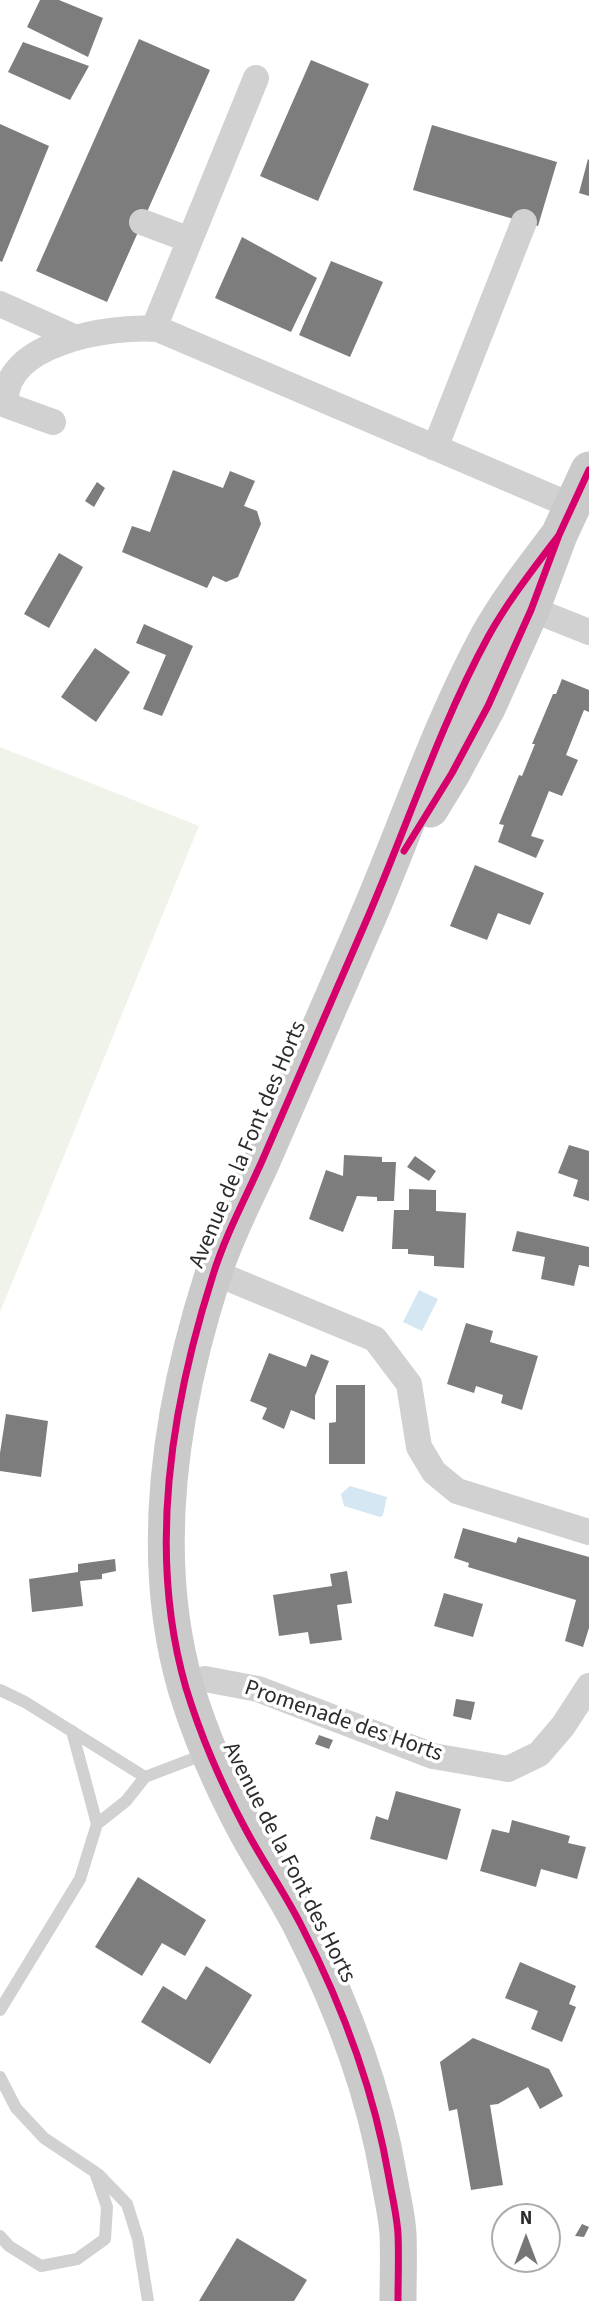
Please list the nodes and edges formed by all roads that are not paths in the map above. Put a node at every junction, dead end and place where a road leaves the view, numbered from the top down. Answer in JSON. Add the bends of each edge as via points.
{"nodes":[{"id":1,"x":256,"y":78,"type":"dead end"},
{"id":2,"x":142,"y":222,"type":"dead end"},
{"id":3,"x":524,"y":222,"type":"dead end"},
{"id":4,"x":190,"y":240,"type":"junction"},
{"id":5,"x":0,"y":303,"type":"edge"},
{"id":6,"x":158,"y":330,"type":"junction"},
{"id":7,"x":74,"y":337,"type":"junction"},
{"id":8,"x":53,"y":422,"type":"dead end"},
{"id":9,"x":435,"y":448,"type":"junction"},
{"id":10,"x":589,"y":471,"type":"edge"},
{"id":11,"x":565,"y":521,"type":"junction"},
{"id":12,"x":521,"y":605,"type":"junction"},
{"id":13,"x":589,"y":632,"type":"edge"},
{"id":14,"x":213,"y":1272,"type":"junction"},
{"id":15,"x":589,"y":1532,"type":"edge"},
{"id":16,"x":185,"y":1684,"type":"junction"},
{"id":17,"x":589,"y":1686,"type":"edge"},
{"id":18,"x":0,"y":1690,"type":"edge"},
{"id":19,"x":72,"y":1731,"type":"junction"},
{"id":20,"x":208,"y":1753,"type":"junction"},
{"id":21,"x":145,"y":1777,"type":"junction"},
{"id":22,"x":97,"y":1824,"type":"junction"},
{"id":23,"x":0,"y":2010,"type":"edge"},
{"id":24,"x":0,"y":2077,"type":"edge"},
{"id":25,"x":95,"y":2172,"type":"junction"},
{"id":26,"x":0,"y":2236,"type":"edge"},
{"id":27,"x":148,"y":2301,"type":"edge"},
{"id":28,"x":398,"y":2301,"type":"edge"}],
"edges":[{"from":1,"to":4,"type":"street"},
{"from":2,"to":4,"type":"street"},
{"from":3,"to":9,"type":"street"},
{"from":4,"to":6,"type":"street","via":[[158,317]]},
{"from":5,"to":7,"type":"street"},
{"from":6,"to":7,"type":"street"},
{"from":6,"to":9,"type":"street"},
{"from":7,"to":8,"type":"street","via":[[24,359],[5,395],[6,405]]},
{"from":9,"to":11,"type":"street"},
{"from":10,"to":11,"type":"main road","name":"Avenue de la Font des Horts"},
{"from":11,"to":12,"type":"main road","name":"Avenue de la Font des Horts"},
{"from":12,"to":13,"type":"street"},
{"from":12,"to":14,"type":"main road","name":"Avenue de la Font des Horts","via":[[488,706],[380,890]]},
{"from":14,"to":15,"type":"street","via":[[374,1339],[410,1384],[419,1447],[434,1472],[457,1491]]},
{"from":14,"to":16,"type":"main road","name":"Avenue de la Font des Horts","via":[[175,1431],[169,1490],[170,1610]]},
{"from":16,"to":17,"type":"street","name":"Promenade des Horts","via":[[205,1679],[258,1689],[433,1756],[508,1769],[539,1754]]},
{"from":16,"to":20,"type":"main road","name":"Avenue de la Font des Horts"},
{"from":18,"to":19,"type":"lane"},
{"from":19,"to":21,"type":"lane"},
{"from":19,"to":22,"type":"lane"},
{"from":20,"to":21,"type":"lane"},
{"from":20,"to":28,"type":"main road","name":"Avenue de la Font des Horts","via":[[330,1983],[363,2071],[383,2142],[398,2230]]},
{"from":21,"to":22,"type":"lane","via":[[126,1801]]},
{"from":22,"to":23,"type":"lane","via":[[80,1878]]},
{"from":24,"to":25,"type":"lane","via":[[16,2108],[44,2138]]},
{"from":25,"to":26,"type":"lane","via":[[107,2207],[104,2239],[77,2259],[41,2266]]},
{"from":25,"to":27,"type":"lane","via":[[127,2204]]}]}
